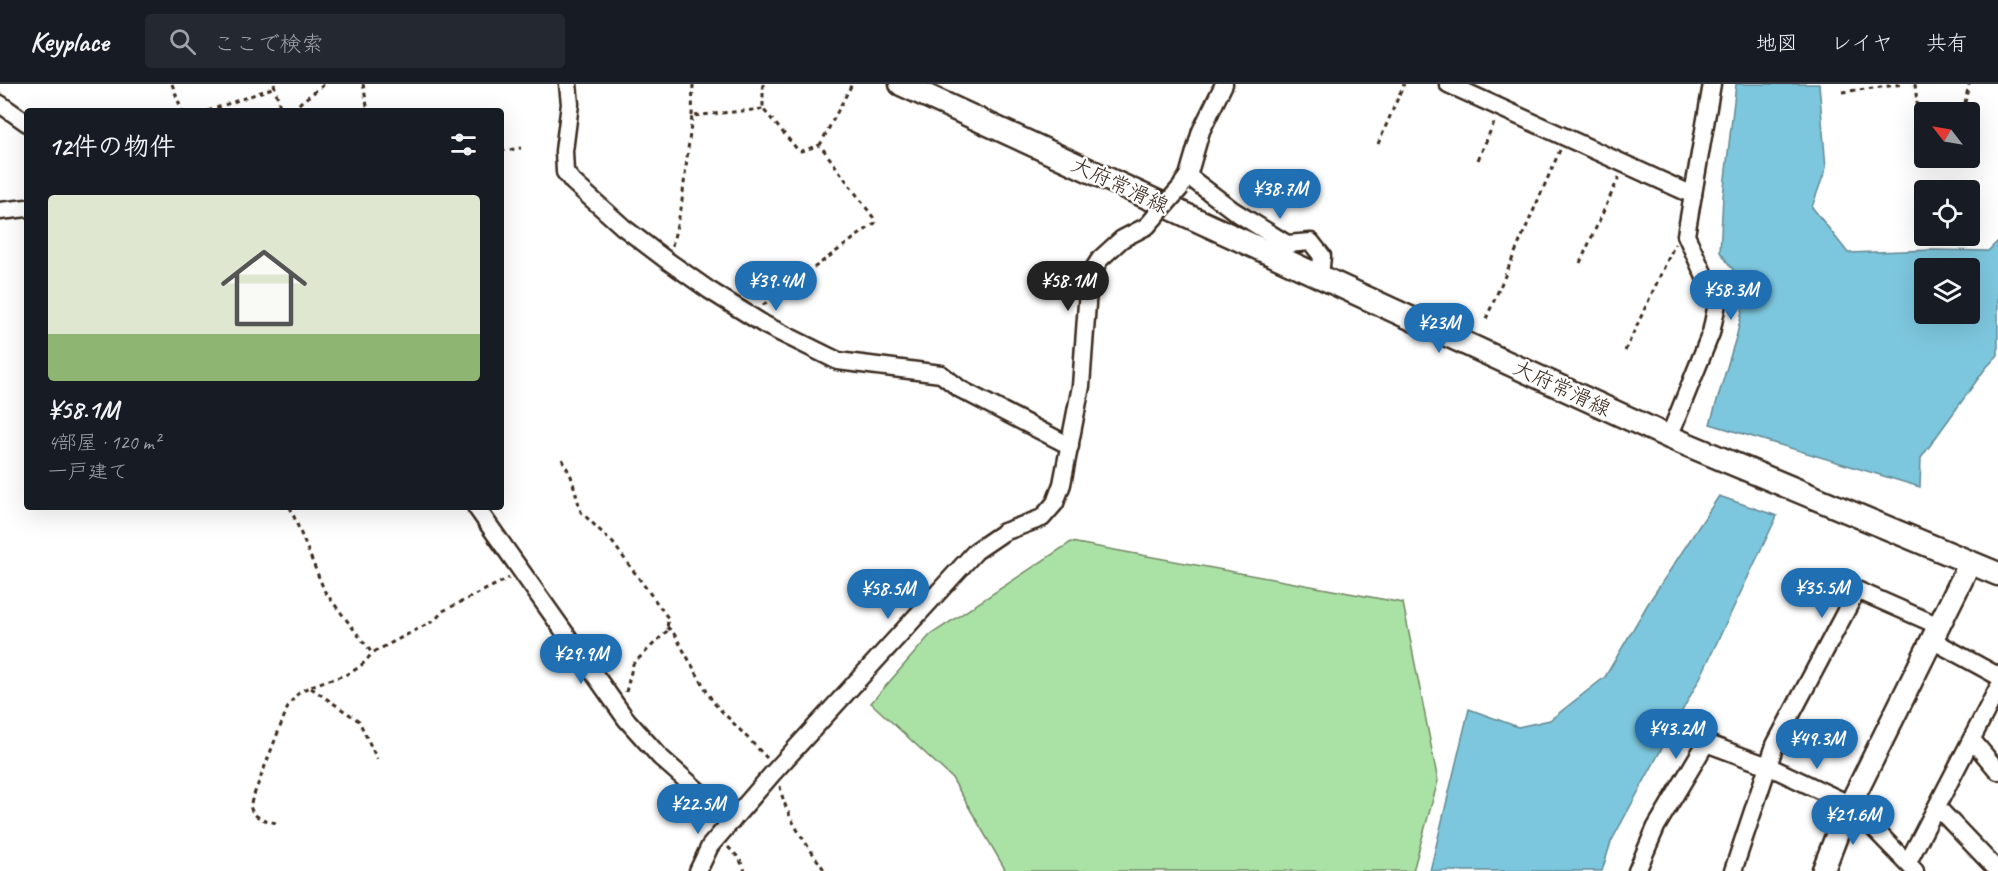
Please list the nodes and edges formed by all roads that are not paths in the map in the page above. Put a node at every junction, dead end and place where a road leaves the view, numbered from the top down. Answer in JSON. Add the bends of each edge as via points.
{"nodes":[{"id":1,"x":568,"y":84,"type":"edge"},
{"id":2,"x":901,"y":84,"type":"edge"},
{"id":3,"x":1224,"y":84,"type":"edge"},
{"id":4,"x":1448,"y":84,"type":"edge"},
{"id":5,"x":1712,"y":84,"type":"edge"},
{"id":6,"x":926,"y":90,"type":"edge"},
{"id":7,"x":0,"y":104,"type":"edge"},
{"id":8,"x":24,"y":121,"type":"edge"},
{"id":9,"x":1185,"y":181,"type":"junction"},
{"id":10,"x":1693,"y":195,"type":"junction"},
{"id":11,"x":24,"y":208,"type":"edge"},
{"id":12,"x":0,"y":211,"type":"edge"},
{"id":13,"x":1320,"y":277,"type":"junction"},
{"id":14,"x":1669,"y":437,"type":"junction"},
{"id":15,"x":1070,"y":446,"type":"junction"},
{"id":16,"x":478,"y":510,"type":"edge"},
{"id":17,"x":1970,"y":563,"type":"junction"},
{"id":18,"x":1998,"y":574,"type":"edge"},
{"id":19,"x":1936,"y":633,"type":"junction"},
{"id":20,"x":1998,"y":676,"type":"edge"},
{"id":21,"x":1998,"y":688,"type":"edge"},
{"id":22,"x":1972,"y":740,"type":"junction"},
{"id":23,"x":1768,"y":766,"type":"junction"},
{"id":24,"x":1998,"y":771,"type":"edge"},
{"id":25,"x":1851,"y":805,"type":"junction"},
{"id":26,"x":1937,"y":807,"type":"junction"},
{"id":27,"x":732,"y":821,"type":"junction"},
{"id":28,"x":1911,"y":867,"type":"edge"},
{"id":29,"x":698,"y":871,"type":"edge"},
{"id":30,"x":1637,"y":871,"type":"edge"},
{"id":31,"x":1733,"y":871,"type":"edge"},
{"id":32,"x":1823,"y":871,"type":"edge"},
{"id":33,"x":1998,"y":871,"type":"edge"}],
"edges":[{"from":1,"to":15,"type":"street","via":[[565,172],[623,227],[665,259],[751,316],[838,361],[941,374],[960,389]]},
{"from":2,"to":6,"type":"main road","name":"大府常滑線"},
{"from":3,"to":9,"type":"street","via":[[1201,131]]},
{"from":4,"to":10,"type":"street"},
{"from":5,"to":10,"type":"street"},
{"from":6,"to":13,"type":"main road","name":"大府常滑線"},
{"from":7,"to":8,"type":"street"},
{"from":9,"to":13,"type":"street","via":[[1287,244],[1311,242],[1322,256]]},
{"from":9,"to":15,"type":"street","bridge":true,"via":[[1147,226],[1122,239],[1100,259],[1089,276],[1081,386]]},
{"from":10,"to":14,"type":"street","via":[[1686,236],[1717,304],[1712,333]]},
{"from":11,"to":12,"type":"street"},
{"from":13,"to":14,"type":"main road","name":"大府常滑線"},
{"from":14,"to":17,"type":"main road","name":"大府常滑線"},
{"from":15,"to":27,"type":"street","via":[[1055,503],[1042,518],[1004,532],[976,551]]},
{"from":16,"to":27,"type":"street","via":[[618,708],[660,757]]},
{"from":17,"to":18,"type":"main road","name":"大府常滑線"},
{"from":17,"to":19,"type":"street"},
{"from":19,"to":20,"type":"street"},
{"from":19,"to":23,"type":"street","via":[[1857,590],[1775,745]]},
{"from":19,"to":25,"type":"street"},
{"from":21,"to":22,"type":"street"},
{"from":22,"to":24,"type":"street"},
{"from":22,"to":26,"type":"street"},
{"from":23,"to":25,"type":"street"},
{"from":23,"to":30,"type":"street","via":[[1706,743],[1656,827]]},
{"from":23,"to":31,"type":"street"},
{"from":25,"to":28,"type":"street"},
{"from":25,"to":32,"type":"street"},
{"from":26,"to":28,"type":"street"},
{"from":26,"to":33,"type":"street"},
{"from":27,"to":29,"type":"street","via":[[710,846]]}]}
